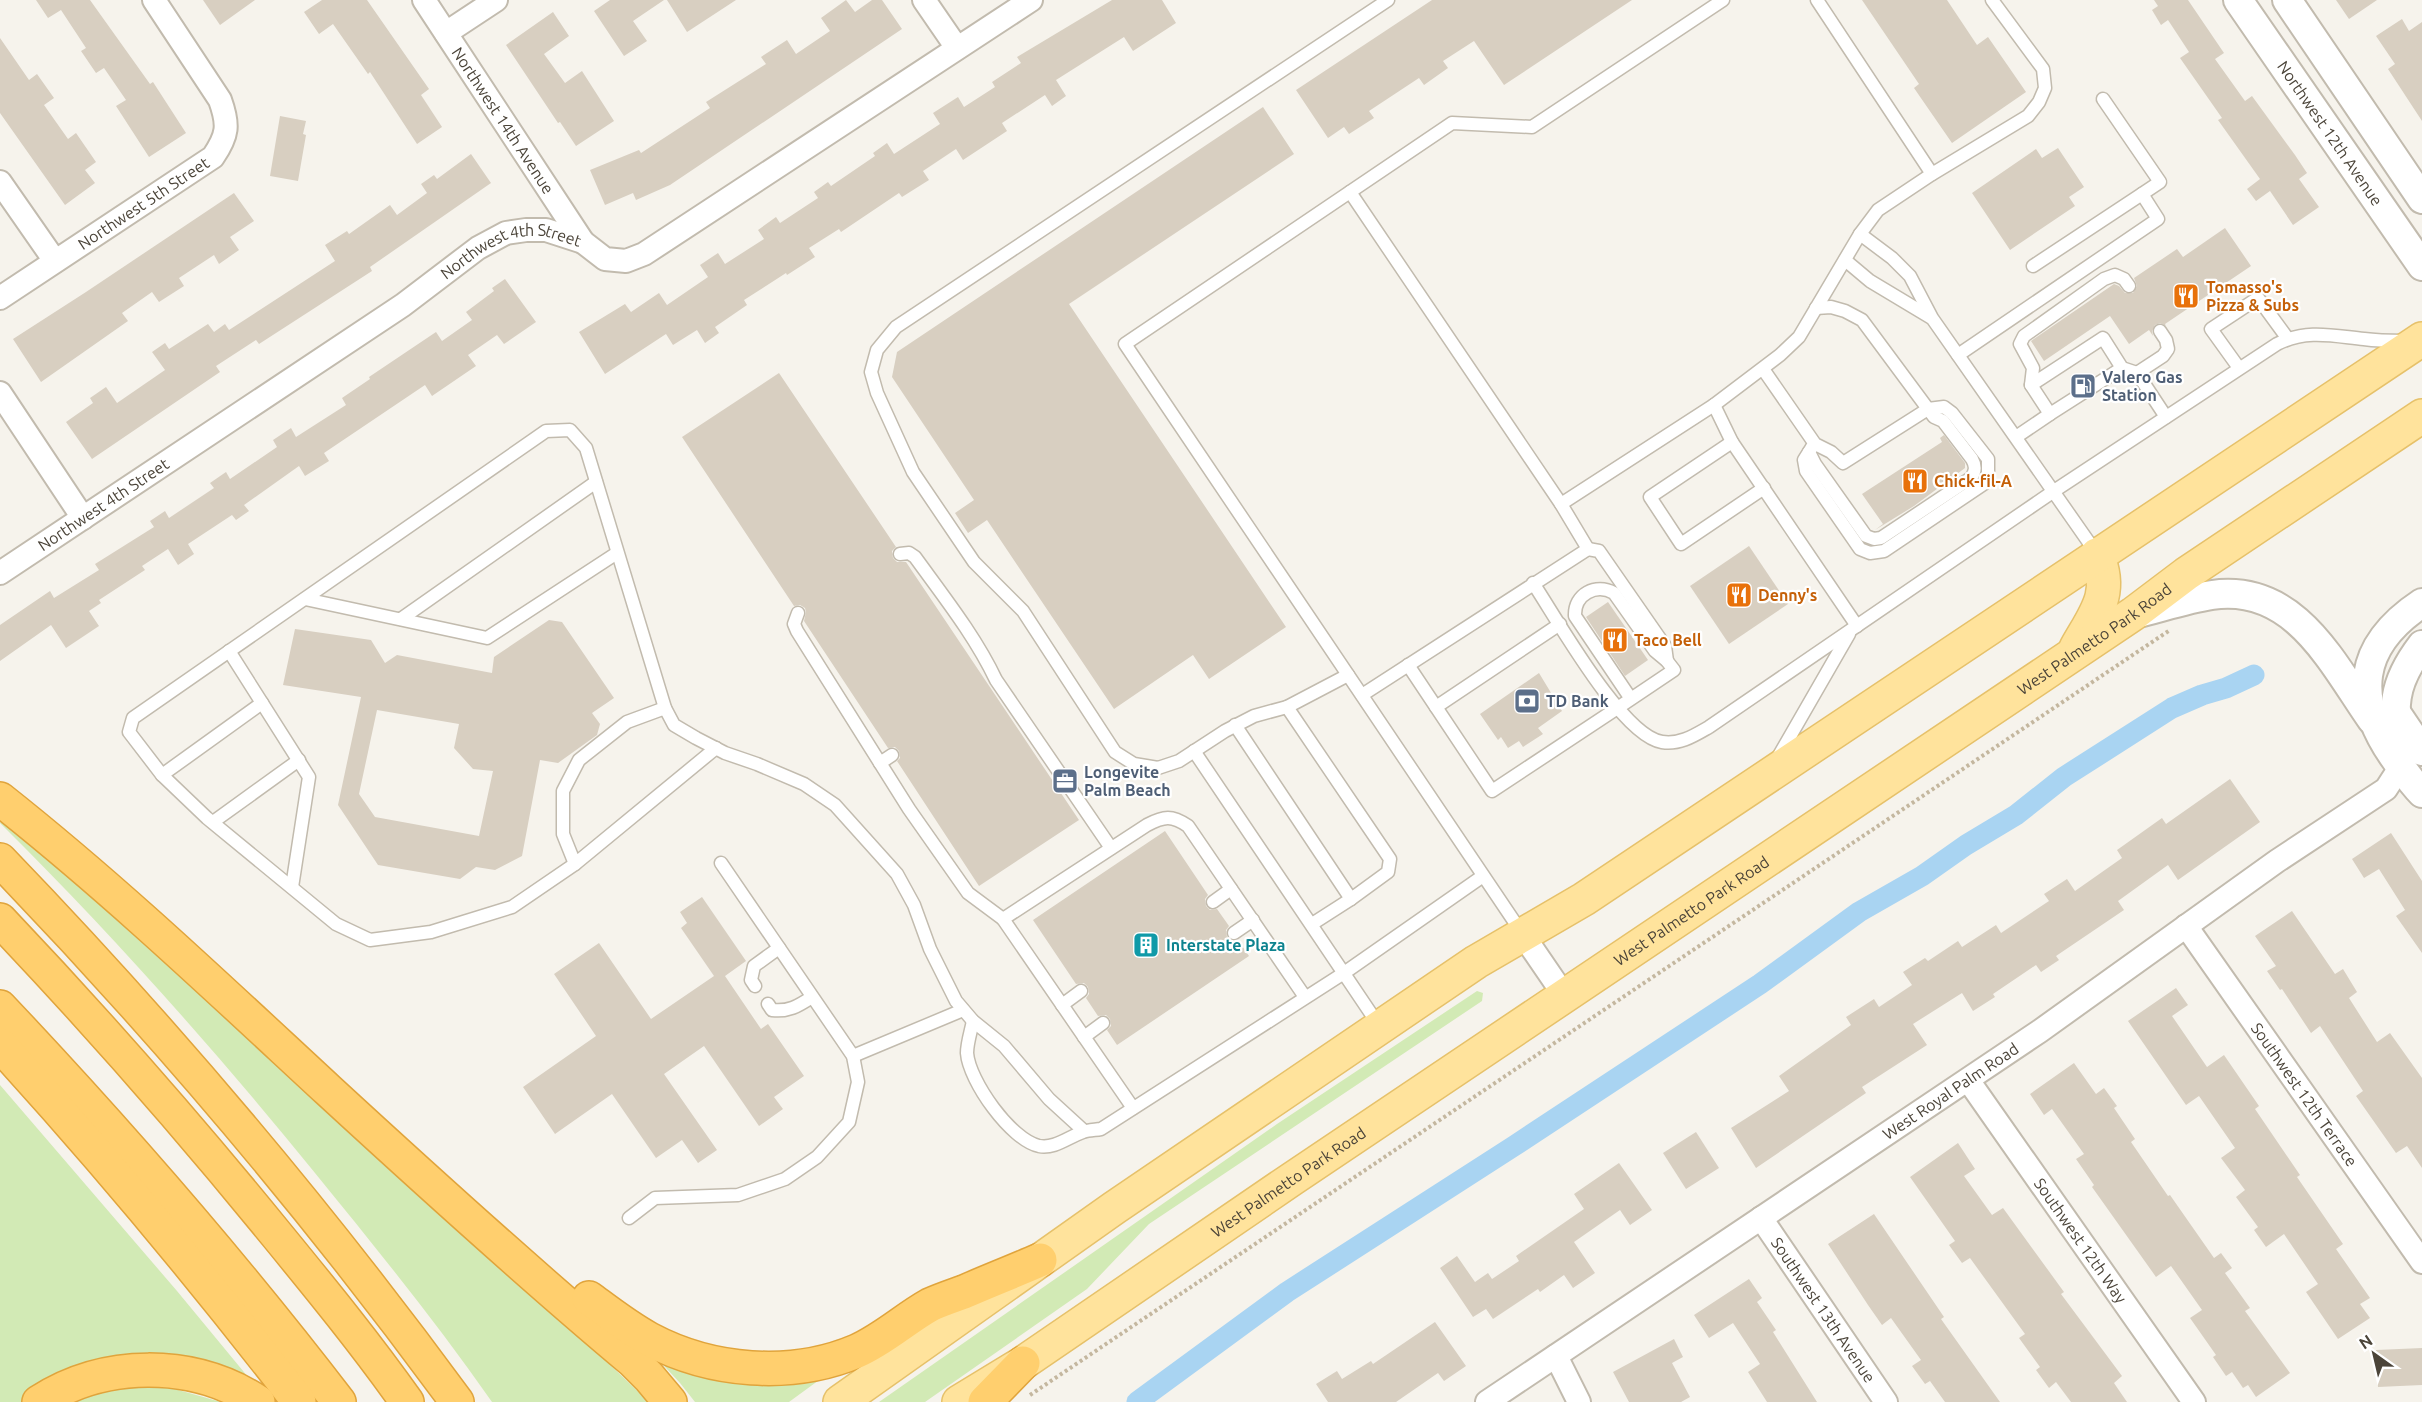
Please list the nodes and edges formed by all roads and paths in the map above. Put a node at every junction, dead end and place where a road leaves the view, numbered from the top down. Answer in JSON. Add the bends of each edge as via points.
{"nodes":[{"id":1,"x":154,"y":0,"type":"edge"},
{"id":2,"x":424,"y":0,"type":"edge"},
{"id":3,"x":496,"y":0,"type":"edge"},
{"id":4,"x":924,"y":0,"type":"edge"},
{"id":5,"x":1030,"y":0,"type":"edge"},
{"id":6,"x":1388,"y":0,"type":"edge"},
{"id":7,"x":1723,"y":0,"type":"edge"},
{"id":8,"x":1817,"y":0,"type":"edge"},
{"id":9,"x":1992,"y":0,"type":"edge"},
{"id":10,"x":2238,"y":0,"type":"edge"},
{"id":11,"x":2287,"y":0,"type":"edge"},
{"id":12,"x":446,"y":33,"type":"junction"},
{"id":13,"x":957,"y":48,"type":"junction"},
{"id":14,"x":2103,"y":99,"type":"dead end"},
{"id":15,"x":1932,"y":174,"type":"junction"},
{"id":16,"x":0,"y":182,"type":"edge"},
{"id":17,"x":1350,"y":192,"type":"junction"},
{"id":18,"x":2142,"y":194,"type":"junction"},
{"id":19,"x":2422,"y":199,"type":"edge"},
{"id":20,"x":1860,"y":234,"type":"junction"},
{"id":21,"x":583,"y":242,"type":"junction"},
{"id":22,"x":1845,"y":260,"type":"junction"},
{"id":23,"x":55,"y":261,"type":"junction"},
{"id":24,"x":2033,"y":266,"type":"dead end"},
{"id":25,"x":2422,"y":266,"type":"edge"},
{"id":26,"x":2129,"y":286,"type":"dead end"},
{"id":27,"x":0,"y":298,"type":"edge"},
{"id":28,"x":1816,"y":308,"type":"junction"},
{"id":29,"x":1932,"y":318,"type":"junction"},
{"id":30,"x":2160,"y":331,"type":"dead end"},
{"id":31,"x":2288,"y":339,"type":"junction"},
{"id":32,"x":2421,"y":340,"type":"edge"},
{"id":33,"x":1958,"y":355,"type":"junction"},
{"id":34,"x":2122,"y":368,"type":"junction"},
{"id":35,"x":2239,"y":368,"type":"junction"},
{"id":36,"x":1763,"y":369,"type":"junction"},
{"id":37,"x":2137,"y":373,"type":"junction"},
{"id":38,"x":2031,"y":385,"type":"junction"},
{"id":39,"x":0,"y":393,"type":"edge"},
{"id":40,"x":1714,"y":405,"type":"junction"},
{"id":41,"x":1928,"y":409,"type":"junction"},
{"id":42,"x":2050,"y":414,"type":"junction"},
{"id":43,"x":2422,"y":416,"type":"edge"},
{"id":44,"x":2166,"y":417,"type":"junction"},
{"id":45,"x":2016,"y":437,"type":"junction"},
{"id":46,"x":1732,"y":442,"type":"junction"},
{"id":47,"x":1812,"y":448,"type":"junction"},
{"id":48,"x":596,"y":482,"type":"junction"},
{"id":49,"x":1764,"y":489,"type":"junction"},
{"id":50,"x":2054,"y":491,"type":"junction"},
{"id":51,"x":1561,"y":504,"type":"junction"},
{"id":52,"x":83,"y":518,"type":"junction"},
{"id":53,"x":1588,"y":549,"type":"junction"},
{"id":54,"x":617,"y":553,"type":"junction"},
{"id":55,"x":900,"y":554,"type":"dead end"},
{"id":56,"x":2097,"y":555,"type":"junction"},
{"id":57,"x":0,"y":573,"type":"edge"},
{"id":58,"x":1533,"y":583,"type":"junction"},
{"id":59,"x":305,"y":599,"type":"junction"},
{"id":60,"x":2422,"y":603,"type":"edge"},
{"id":61,"x":798,"y":613,"type":"dead end"},
{"id":62,"x":2133,"y":614,"type":"junction"},
{"id":63,"x":400,"y":619,"type":"junction"},
{"id":64,"x":1560,"y":624,"type":"junction"},
{"id":65,"x":2180,"y":624,"type":"dead end"},
{"id":66,"x":1854,"y":628,"type":"junction"},
{"id":67,"x":2422,"y":645,"type":"edge"},
{"id":68,"x":229,"y":651,"type":"junction"},
{"id":69,"x":2072,"y":655,"type":"junction"},
{"id":70,"x":1408,"y":664,"type":"junction"},
{"id":71,"x":1671,"y":665,"type":"junction"},
{"id":72,"x":1348,"y":675,"type":"junction"},
{"id":73,"x":1362,"y":695,"type":"junction"},
{"id":74,"x":1631,"y":699,"type":"junction"},
{"id":75,"x":262,"y":703,"type":"junction"},
{"id":76,"x":1287,"y":707,"type":"junction"},
{"id":77,"x":1436,"y":707,"type":"junction"},
{"id":78,"x":665,"y":708,"type":"junction"},
{"id":79,"x":1616,"y":708,"type":"junction"},
{"id":80,"x":2383,"y":715,"type":"junction"},
{"id":81,"x":1235,"y":725,"type":"junction"},
{"id":82,"x":716,"y":748,"type":"junction"},
{"id":83,"x":1194,"y":751,"type":"junction"},
{"id":84,"x":892,"y":755,"type":"dead end"},
{"id":85,"x":299,"y":760,"type":"junction"},
{"id":86,"x":880,"y":763,"type":"junction"},
{"id":87,"x":162,"y":775,"type":"junction"},
{"id":88,"x":1767,"y":776,"type":"junction"},
{"id":89,"x":2412,"y":779,"type":"edge"},
{"id":90,"x":0,"y":799,"type":"edge"},
{"id":91,"x":213,"y":822,"type":"junction"},
{"id":92,"x":1111,"y":848,"type":"junction"},
{"id":93,"x":0,"y":860,"type":"edge"},
{"id":94,"x":721,"y":863,"type":"dead end"},
{"id":95,"x":575,"y":864,"type":"junction"},
{"id":96,"x":1483,"y":876,"type":"junction"},
{"id":97,"x":292,"y":887,"type":"junction"},
{"id":98,"x":1231,"y":889,"type":"junction"},
{"id":99,"x":1351,"y":899,"type":"junction"},
{"id":100,"x":1213,"y":902,"type":"dead end"},
{"id":101,"x":1003,"y":919,"type":"junction"},
{"id":102,"x":0,"y":920,"type":"edge"},
{"id":103,"x":1253,"y":920,"type":"junction"},
{"id":104,"x":1312,"y":924,"type":"junction"},
{"id":105,"x":2186,"y":926,"type":"junction"},
{"id":106,"x":1234,"y":933,"type":"dead end"},
{"id":107,"x":1523,"y":935,"type":"junction"},
{"id":108,"x":779,"y":948,"type":"junction"},
{"id":109,"x":1344,"y":972,"type":"junction"},
{"id":110,"x":755,"y":986,"type":"dead end"},
{"id":111,"x":1081,"y":991,"type":"dead end"},
{"id":112,"x":1564,"y":995,"type":"junction"},
{"id":113,"x":812,"y":997,"type":"junction"},
{"id":114,"x":1305,"y":998,"type":"junction"},
{"id":115,"x":768,"y":1004,"type":"dead end"},
{"id":116,"x":1062,"y":1005,"type":"junction"},
{"id":117,"x":0,"y":1007,"type":"edge"},
{"id":118,"x":963,"y":1010,"type":"junction"},
{"id":119,"x":973,"y":1021,"type":"junction"},
{"id":120,"x":1103,"y":1023,"type":"dead end"},
{"id":121,"x":1381,"y":1028,"type":"junction"},
{"id":122,"x":1084,"y":1037,"type":"junction"},
{"id":123,"x":0,"y":1045,"type":"edge"},
{"id":124,"x":853,"y":1056,"type":"junction"},
{"id":125,"x":1968,"y":1080,"type":"junction"},
{"id":126,"x":1133,"y":1108,"type":"junction"},
{"id":127,"x":1084,"y":1131,"type":"junction"},
{"id":128,"x":388,"y":1145,"type":"junction"},
{"id":129,"x":629,"y":1218,"type":"dead end"},
{"id":130,"x":1761,"y":1218,"type":"junction"},
{"id":131,"x":1040,"y":1260,"type":"junction"},
{"id":132,"x":2422,"y":1262,"type":"edge"},
{"id":133,"x":408,"y":1335,"type":"junction"},
{"id":134,"x":1556,"y":1356,"type":"junction"},
{"id":135,"x":1023,"y":1363,"type":"junction"},
{"id":136,"x":270,"y":1364,"type":"junction"},
{"id":137,"x":1029,"y":1396,"type":"dead end"},
{"id":138,"x":39,"y":1402,"type":"edge"},
{"id":139,"x":258,"y":1402,"type":"edge"},
{"id":140,"x":299,"y":1402,"type":"edge"},
{"id":141,"x":307,"y":1402,"type":"edge"},
{"id":142,"x":339,"y":1402,"type":"edge"},
{"id":143,"x":407,"y":1402,"type":"edge"},
{"id":144,"x":445,"y":1402,"type":"edge"},
{"id":145,"x":457,"y":1402,"type":"edge"},
{"id":146,"x":670,"y":1402,"type":"edge"},
{"id":147,"x":840,"y":1402,"type":"edge"},
{"id":148,"x":959,"y":1402,"type":"edge"},
{"id":149,"x":985,"y":1402,"type":"edge"},
{"id":150,"x":1487,"y":1402,"type":"edge"},
{"id":151,"x":1578,"y":1402,"type":"edge"},
{"id":152,"x":1886,"y":1402,"type":"edge"},
{"id":153,"x":2194,"y":1402,"type":"edge"}],
"edges":[{"from":1,"to":23,"type":"street","name":"Northwest 5th Street","via":[[220,100],[227,118],[225,140],[213,157]]},
{"from":2,"to":12,"type":"street","name":"Northwest 14th Avenue"},
{"from":3,"to":12,"type":"street"},
{"from":4,"to":13,"type":"street"},
{"from":5,"to":13,"type":"street","name":"Northwest 4th Street"},
{"from":6,"to":83,"type":"lane","via":[[896,327],[877,350],[871,372],[913,472],[974,562],[1023,611],[1115,752],[1134,764],[1158,768]]},
{"from":7,"to":17,"type":"lane","via":[[1532,127],[1452,123]]},
{"from":8,"to":15,"type":"lane"},
{"from":9,"to":15,"type":"lane","via":[[2043,69],[2045,88],[2028,116]]},
{"from":10,"to":25,"type":"street","name":"Northwest 12th Avenue"},
{"from":11,"to":19,"type":"street"},
{"from":12,"to":21,"type":"street","name":"Northwest 14th Avenue"},
{"from":13,"to":21,"type":"street","name":"Northwest 4th Street","via":[[644,254],[626,261],[605,259]]},
{"from":14,"to":18,"type":"lane","via":[[2160,182]]},
{"from":15,"to":20,"type":"lane","via":[[1878,210]]},
{"from":16,"to":23,"type":"street"},
{"from":17,"to":51,"type":"lane"},
{"from":17,"to":72,"type":"lane","via":[[1125,344]]},
{"from":18,"to":24,"type":"lane"},
{"from":18,"to":33,"type":"lane","via":[[2158,219]]},
{"from":20,"to":22,"type":"lane"},
{"from":20,"to":29,"type":"lane","via":[[1910,276]]},
{"from":21,"to":52,"type":"street","name":"Northwest 4th Street","via":[[546,230],[526,230],[506,233],[478,248],[404,305]]},
{"from":22,"to":28,"type":"lane"},
{"from":22,"to":29,"type":"lane","via":[[1870,281]]},
{"from":23,"to":27,"type":"street","name":"Northwest 5th Street"},
{"from":26,"to":38,"type":"lane","via":[[2115,275],[2104,279],[2024,336],[2020,344],[2033,368]]},
{"from":28,"to":36,"type":"lane","via":[[1799,337]]},
{"from":28,"to":41,"type":"lane","via":[[1845,310],[1862,320]]},
{"from":29,"to":33,"type":"lane"},
{"from":30,"to":37,"type":"lane","via":[[2168,349]]},
{"from":31,"to":32,"type":"lane","via":[[2315,333],[2381,341]]},
{"from":31,"to":35,"type":"lane"},
{"from":31,"to":35,"type":"lane","via":[[2258,298],[2211,329]]},
{"from":32,"to":56,"type":"main road"},
{"from":33,"to":45,"type":"lane"},
{"from":34,"to":37,"type":"lane"},
{"from":34,"to":38,"type":"lane","via":[[2103,338],[2079,359]]},
{"from":34,"to":42,"type":"lane","via":[[2072,396]]},
{"from":35,"to":44,"type":"lane"},
{"from":36,"to":40,"type":"lane"},
{"from":36,"to":47,"type":"lane"},
{"from":37,"to":44,"type":"lane"},
{"from":38,"to":42,"type":"lane"},
{"from":39,"to":52,"type":"street"},
{"from":40,"to":46,"type":"lane"},
{"from":40,"to":51,"type":"lane"},
{"from":41,"to":47,"type":"lane","via":[[1844,463],[1831,452]]},
{"from":41,"to":47,"type":"lane","via":[[1943,421],[1972,459],[1975,473],[1881,538],[1866,536],[1815,464]]},
{"from":42,"to":45,"type":"lane"},
{"from":43,"to":62,"type":"main road","name":"West Palmetto Park Road","via":[[2186,574]]},
{"from":44,"to":50,"type":"lane"},
{"from":45,"to":50,"type":"lane"},
{"from":46,"to":49,"type":"lane"},
{"from":46,"to":49,"type":"lane","via":[[1650,497],[1681,544]]},
{"from":48,"to":54,"type":"lane"},
{"from":48,"to":59,"type":"lane","via":[[586,448],[570,430],[546,431]]},
{"from":48,"to":63,"type":"lane"},
{"from":49,"to":66,"type":"lane"},
{"from":50,"to":56,"type":"lane"},
{"from":50,"to":66,"type":"lane"},
{"from":51,"to":53,"type":"lane"},
{"from":52,"to":57,"type":"street","name":"Northwest 4th Street"},
{"from":53,"to":58,"type":"lane"},
{"from":53,"to":71,"type":"lane","via":[[1599,551],[1665,646]]},
{"from":54,"to":63,"type":"lane","via":[[486,638]]},
{"from":54,"to":78,"type":"lane"},
{"from":55,"to":92,"type":"lane","via":[[915,557],[985,655],[995,686]]},
{"from":56,"to":69,"type":"main road","via":[[2105,591]]},
{"from":56,"to":88,"type":"main road"},
{"from":58,"to":64,"type":"lane"},
{"from":58,"to":70,"type":"lane"},
{"from":59,"to":63,"type":"lane"},
{"from":59,"to":68,"type":"lane"},
{"from":60,"to":80,"type":"street","via":[[2389,630],[2373,655],[2368,681]]},
{"from":61,"to":86,"type":"lane","via":[[794,624],[797,631]]},
{"from":62,"to":69,"type":"main road","name":"West Palmetto Park Road"},
{"from":62,"to":80,"type":"street","via":[[2219,594],[2250,595],[2278,606],[2304,626]]},
{"from":64,"to":77,"type":"lane"},
{"from":64,"to":79,"type":"lane"},
{"from":65,"to":137,"type":"path"},
{"from":66,"to":79,"type":"lane","via":[[1692,737],[1663,743],[1651,739]]},
{"from":66,"to":88,"type":"lane"},
{"from":67,"to":80,"type":"street","via":[[2407,665]]},
{"from":68,"to":75,"type":"lane"},
{"from":68,"to":87,"type":"lane","via":[[134,718],[129,732]]},
{"from":69,"to":112,"type":"main road","name":"West Palmetto Park Road"},
{"from":70,"to":73,"type":"lane"},
{"from":70,"to":77,"type":"lane"},
{"from":71,"to":74,"type":"lane"},
{"from":71,"to":74,"type":"lane","via":[[1655,651],[1614,593],[1591,590],[1579,598],[1575,616]]},
{"from":72,"to":73,"type":"lane"},
{"from":72,"to":76,"type":"lane"},
{"from":73,"to":96,"type":"lane"},
{"from":74,"to":79,"type":"lane"},
{"from":75,"to":85,"type":"lane"},
{"from":75,"to":87,"type":"lane"},
{"from":76,"to":81,"type":"lane"},
{"from":76,"to":99,"type":"lane","via":[[1390,859],[1388,872]]},
{"from":77,"to":79,"type":"lane","via":[[1492,791]]},
{"from":78,"to":82,"type":"lane","via":[[674,725]]},
{"from":78,"to":95,"type":"lane","via":[[627,722],[579,760],[563,791],[563,834]]},
{"from":80,"to":89,"type":"street","via":[[2384,743]]},
{"from":81,"to":83,"type":"lane"},
{"from":81,"to":99,"type":"lane"},
{"from":82,"to":95,"type":"lane"},
{"from":82,"to":118,"type":"lane","via":[[804,784],[835,805],[897,874],[940,973]]},
{"from":83,"to":104,"type":"lane"},
{"from":84,"to":86,"type":"lane"},
{"from":85,"to":91,"type":"lane"},
{"from":85,"to":97,"type":"lane","via":[[309,777]]},
{"from":86,"to":101,"type":"lane","via":[[968,893]]},
{"from":87,"to":91,"type":"lane"},
{"from":88,"to":107,"type":"main road","via":[[1584,899]]},
{"from":89,"to":105,"type":"street","name":"West Royal Palm Road","via":[[2277,861]]},
{"from":90,"to":128,"type":"highway","via":[[168,942]]},
{"from":91,"to":97,"type":"lane"},
{"from":92,"to":98,"type":"lane","via":[[1163,816],[1176,818],[1188,826]]},
{"from":92,"to":101,"type":"lane"},
{"from":93,"to":133,"type":"highway","via":[[129,998],[229,1113]]},
{"from":94,"to":108,"type":"lane"},
{"from":95,"to":97,"type":"lane","via":[[512,907],[431,932],[370,940],[336,924]]},
{"from":96,"to":107,"type":"lane"},
{"from":96,"to":109,"type":"lane"},
{"from":98,"to":100,"type":"lane"},
{"from":98,"to":103,"type":"lane"},
{"from":99,"to":104,"type":"lane"},
{"from":101,"to":116,"type":"lane"},
{"from":102,"to":143,"type":"highway","via":[[216,1161]]},
{"from":103,"to":106,"type":"lane"},
{"from":103,"to":114,"type":"lane"},
{"from":104,"to":109,"type":"lane"},
{"from":105,"to":125,"type":"street","name":"West Royal Palm Road"},
{"from":105,"to":132,"type":"street","name":"Southwest 12th Terrace"},
{"from":107,"to":112,"type":"street"},
{"from":107,"to":121,"type":"main road","via":[[1476,962]]},
{"from":108,"to":110,"type":"lane","via":[[754,966],[751,980]]},
{"from":108,"to":113,"type":"lane"},
{"from":109,"to":114,"type":"lane"},
{"from":109,"to":121,"type":"lane"},
{"from":111,"to":116,"type":"lane"},
{"from":112,"to":135,"type":"main road","name":"West Palmetto Park Road"},
{"from":113,"to":115,"type":"lane","via":[[783,1011],[772,1010]]},
{"from":113,"to":124,"type":"lane"},
{"from":114,"to":126,"type":"lane"},
{"from":116,"to":122,"type":"lane"},
{"from":117,"to":142,"type":"highway","via":[[184,1209]]},
{"from":118,"to":119,"type":"lane"},
{"from":118,"to":124,"type":"lane"},
{"from":119,"to":127,"type":"lane","via":[[1004,1046],[1049,1099]]},
{"from":119,"to":127,"type":"lane","via":[[967,1053],[975,1080],[1023,1140],[1040,1146],[1060,1144]]},
{"from":120,"to":122,"type":"lane"},
{"from":121,"to":131,"type":"main road"},
{"from":122,"to":126,"type":"lane"},
{"from":123,"to":136,"type":"highway","via":[[152,1218]]},
{"from":124,"to":129,"type":"lane","via":[[858,1082],[849,1122],[817,1157],[785,1179],[738,1195],[655,1198]]},
{"from":125,"to":130,"type":"street","name":"West Royal Palm Road"},
{"from":125,"to":153,"type":"street","name":"Southwest 12th Way"},
{"from":126,"to":127,"type":"lane","via":[[1101,1129]]},
{"from":128,"to":131,"type":"highway","via":[[618,1320],[676,1350],[730,1365],[790,1367],[855,1352],[930,1305]]},
{"from":128,"to":146,"type":"highway","via":[[633,1361]]},
{"from":130,"to":134,"type":"street","name":"West Royal Palm Road"},
{"from":130,"to":152,"type":"street","name":"Southwest 13th Avenue"},
{"from":131,"to":147,"type":"main road"},
{"from":133,"to":144,"type":"highway"},
{"from":133,"to":145,"type":"highway"},
{"from":134,"to":150,"type":"street","name":"West Royal Palm Road"},
{"from":134,"to":151,"type":"street"},
{"from":135,"to":148,"type":"main road","name":"West Palmetto Park Road"},
{"from":135,"to":149,"type":"highway"},
{"from":136,"to":140,"type":"highway"},
{"from":136,"to":141,"type":"highway"},
{"from":138,"to":139,"type":"highway","via":[[83,1380],[143,1370],[202,1377]]}]}
